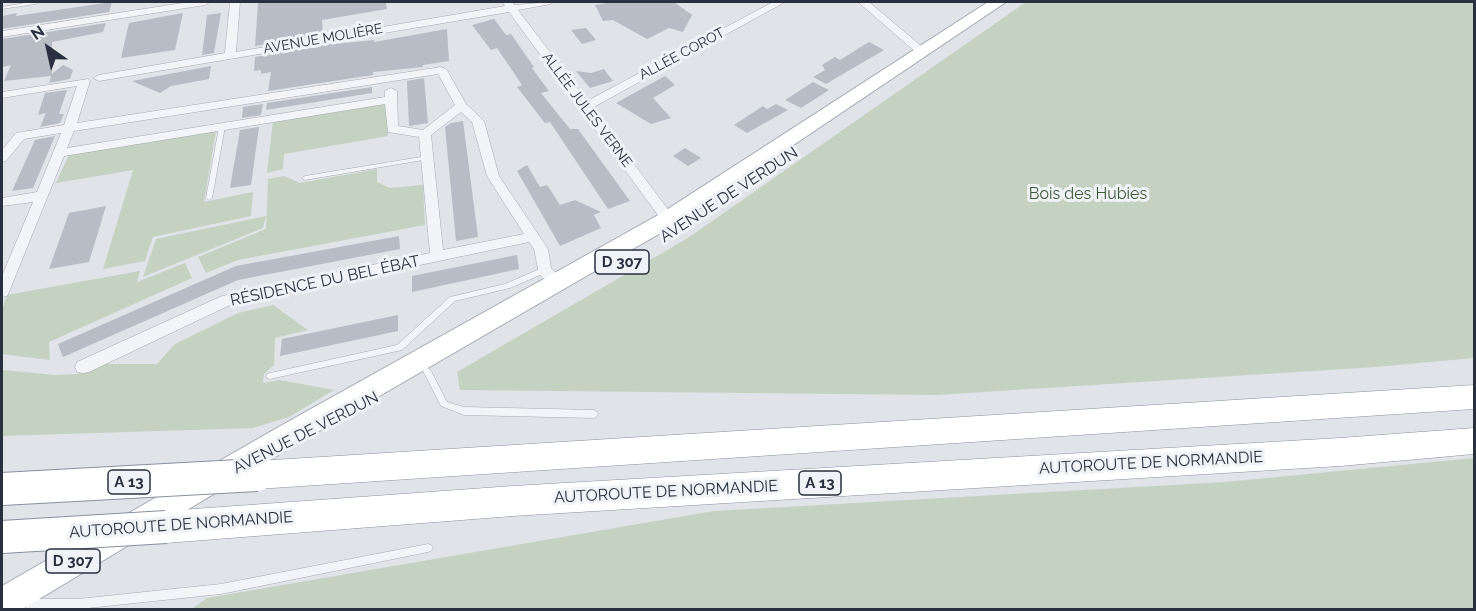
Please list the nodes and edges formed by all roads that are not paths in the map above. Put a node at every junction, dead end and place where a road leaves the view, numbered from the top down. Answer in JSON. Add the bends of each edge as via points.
{"nodes":[{"id":1,"x":12,"y":2,"type":"edge"},
{"id":2,"x":36,"y":2,"type":"edge"},
{"id":3,"x":205,"y":2,"type":"edge"},
{"id":4,"x":235,"y":2,"type":"edge"},
{"id":5,"x":547,"y":2,"type":"edge"},
{"id":6,"x":780,"y":2,"type":"edge"},
{"id":7,"x":863,"y":2,"type":"edge"},
{"id":8,"x":998,"y":2,"type":"edge"},
{"id":9,"x":1016,"y":2,"type":"edge"},
{"id":10,"x":508,"y":5,"type":"edge"},
{"id":11,"x":2,"y":6,"type":"edge"},
{"id":12,"x":2,"y":34,"type":"edge"},
{"id":13,"x":922,"y":52,"type":"junction"},
{"id":14,"x":230,"y":55,"type":"junction"},
{"id":15,"x":391,"y":77,"type":"junction"},
{"id":16,"x":99,"y":78,"type":"dead end"},
{"id":17,"x":2,"y":95,"type":"edge"},
{"id":18,"x":391,"y":100,"type":"junction"},
{"id":19,"x":461,"y":106,"type":"junction"},
{"id":20,"x":584,"y":107,"type":"junction"},
{"id":21,"x":222,"y":127,"type":"junction"},
{"id":22,"x":69,"y":128,"type":"junction"},
{"id":23,"x":425,"y":134,"type":"junction"},
{"id":24,"x":58,"y":153,"type":"junction"},
{"id":25,"x":2,"y":158,"type":"edge"},
{"id":26,"x":427,"y":158,"type":"junction"},
{"id":27,"x":305,"y":178,"type":"dead end"},
{"id":28,"x":42,"y":196,"type":"junction"},
{"id":29,"x":210,"y":198,"type":"dead end"},
{"id":30,"x":2,"y":202,"type":"edge"},
{"id":31,"x":668,"y":219,"type":"junction"},
{"id":32,"x":532,"y":237,"type":"junction"},
{"id":33,"x":437,"y":257,"type":"junction"},
{"id":34,"x":550,"y":277,"type":"junction"},
{"id":35,"x":2,"y":292,"type":"edge"},
{"id":36,"x":83,"y":367,"type":"dead end"},
{"id":37,"x":427,"y":371,"type":"junction"},
{"id":38,"x":270,"y":376,"type":"dead end"},
{"id":39,"x":1474,"y":397,"type":"edge"},
{"id":40,"x":594,"y":414,"type":"dead end"},
{"id":41,"x":1474,"y":441,"type":"edge"},
{"id":42,"x":205,"y":483,"type":"junction"},
{"id":43,"x":2,"y":489,"type":"edge"},
{"id":44,"x":155,"y":523,"type":"junction"},
{"id":45,"x":2,"y":537,"type":"edge"},
{"id":46,"x":428,"y":548,"type":"dead end"},
{"id":47,"x":2,"y":587,"type":"edge"},
{"id":48,"x":17,"y":605,"type":"edge"}],
"edges":[{"from":1,"to":11,"type":"lane"},
{"from":2,"to":11,"type":"lane"},
{"from":3,"to":12,"type":"street"},
{"from":4,"to":14,"type":"street"},
{"from":5,"to":10,"type":"street","name":"AVENUE MOLIÈRE"},
{"from":6,"to":20,"type":"street","name":"ALLÉE COROT"},
{"from":7,"to":13,"type":"street"},
{"from":8,"to":13,"type":"main road","name":"AVENUE DE VERDUN","number":"D 307"},
{"from":9,"to":37,"type":"main road","name":"AVENUE DE VERDUN","number":"D 307","via":[[677,231]]},
{"from":10,"to":14,"type":"street","name":"AVENUE MOLIÈRE"},
{"from":10,"to":20,"type":"street","name":"ALLÉE JULES VERNE"},
{"from":13,"to":31,"type":"main road","name":"AVENUE DE VERDUN","number":"D 307"},
{"from":14,"to":16,"type":"street","name":"AVENUE MOLIÈRE"},
{"from":15,"to":18,"type":"street"},
{"from":15,"to":19,"type":"street","via":[[441,70]]},
{"from":15,"to":22,"type":"street"},
{"from":17,"to":22,"type":"street","via":[[84,81]]},
{"from":18,"to":21,"type":"street"},
{"from":18,"to":23,"type":"street","via":[[392,129]]},
{"from":19,"to":23,"type":"street"},
{"from":19,"to":32,"type":"street","via":[[478,121],[493,176]]},
{"from":20,"to":31,"type":"street","name":"ALLÉE JULES VERNE"},
{"from":21,"to":24,"type":"street"},
{"from":21,"to":29,"type":"lane"},
{"from":22,"to":24,"type":"street"},
{"from":22,"to":25,"type":"street","via":[[20,136]]},
{"from":23,"to":26,"type":"street","name":"RÉSIDENCE DU BEL ÉBAT"},
{"from":24,"to":28,"type":"street"},
{"from":26,"to":27,"type":"lane"},
{"from":26,"to":33,"type":"street","name":"RÉSIDENCE DU BEL ÉBAT"},
{"from":28,"to":30,"type":"street"},
{"from":28,"to":35,"type":"street"},
{"from":31,"to":34,"type":"main road","name":"AVENUE DE VERDUN","number":"D 307"},
{"from":32,"to":33,"type":"street","name":"RÉSIDENCE DU BEL ÉBAT"},
{"from":32,"to":34,"type":"street","via":[[541,249]]},
{"from":33,"to":36,"type":"street","name":"RÉSIDENCE DU BEL ÉBAT","via":[[227,300]]},
{"from":34,"to":38,"type":"lane","via":[[453,299],[399,348]]},
{"from":34,"to":42,"type":"main road","name":"AVENUE DE VERDUN","number":"D 307"},
{"from":37,"to":40,"type":"lane","via":[[444,404],[464,411]]},
{"from":37,"to":42,"type":"main road","name":"AVENUE DE VERDUN","number":"D 307"},
{"from":39,"to":43,"type":"highway","number":"A 13","bridge":true},
{"from":41,"to":44,"type":"highway","name":"AUTOROUTE DE NORMANDIE","number":"A 13"},
{"from":42,"to":44,"type":"main road","name":"AVENUE DE VERDUN","number":"D 307"},
{"from":44,"to":45,"type":"highway","name":"AUTOROUTE DE NORMANDIE","number":"A 13","bridge":true},
{"from":44,"to":47,"type":"main road","via":[[61,554]]},
{"from":44,"to":48,"type":"main road"},
{"from":46,"to":48,"type":"lane","via":[[221,589],[78,604]]}]}
